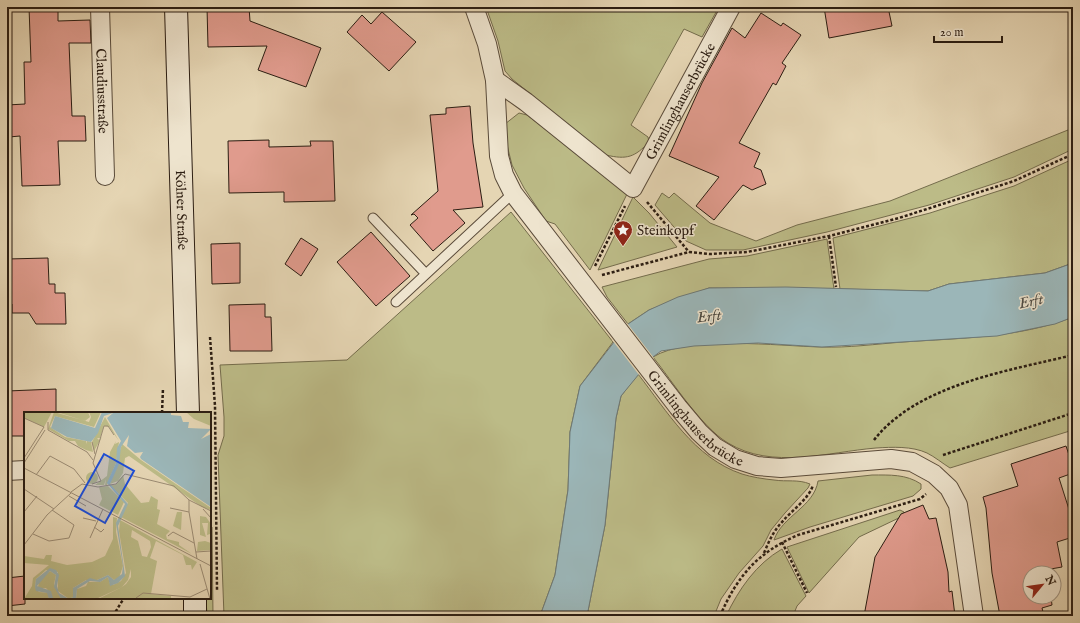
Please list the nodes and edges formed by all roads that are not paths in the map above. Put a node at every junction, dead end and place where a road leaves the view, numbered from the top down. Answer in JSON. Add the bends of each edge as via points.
{"nodes":[{"id":1,"x":100,"y":7,"type":"edge"},
{"id":2,"x":176,"y":7,"type":"edge"},
{"id":3,"x":474,"y":7,"type":"edge"},
{"id":4,"x":731,"y":7,"type":"edge"},
{"id":5,"x":495,"y":80,"type":"junction"},
{"id":6,"x":105,"y":176,"type":"dead end"},
{"id":7,"x":514,"y":193,"type":"junction"},
{"id":8,"x":373,"y":218,"type":"dead end"},
{"id":9,"x":426,"y":274,"type":"junction"},
{"id":10,"x":396,"y":302,"type":"dead end"},
{"id":11,"x":188,"y":412,"type":"edge"},
{"id":12,"x":24,"y":470,"type":"edge"},
{"id":13,"x":7,"y":471,"type":"edge"},
{"id":14,"x":195,"y":599,"type":"edge"},
{"id":15,"x":195,"y":616,"type":"edge"},
{"id":16,"x":974,"y":616,"type":"edge"}],
"edges":[{"from":1,"to":6,"type":"street","name":"Claudiusstraße"},
{"from":2,"to":11,"type":"main road","name":"Kölner Straße"},
{"from":3,"to":5,"type":"street","name":"Grimlinghauserbrücke","via":[[487,44]]},
{"from":4,"to":5,"type":"street","name":"Grimlinghauserbrücke","via":[[633,188]]},
{"from":5,"to":7,"type":"street","name":"Grimlinghauserbrücke","via":[[499,156],[504,176]]},
{"from":7,"to":9,"type":"lane"},
{"from":7,"to":16,"type":"street","name":"Grimlinghauserbrücke","via":[[678,407],[715,447],[735,459],[757,466],[781,468],[897,459],[924,467],[948,488],[961,517]]},
{"from":8,"to":9,"type":"lane"},
{"from":9,"to":10,"type":"lane"},
{"from":12,"to":13,"type":"street"},
{"from":14,"to":15,"type":"main road"}]}
